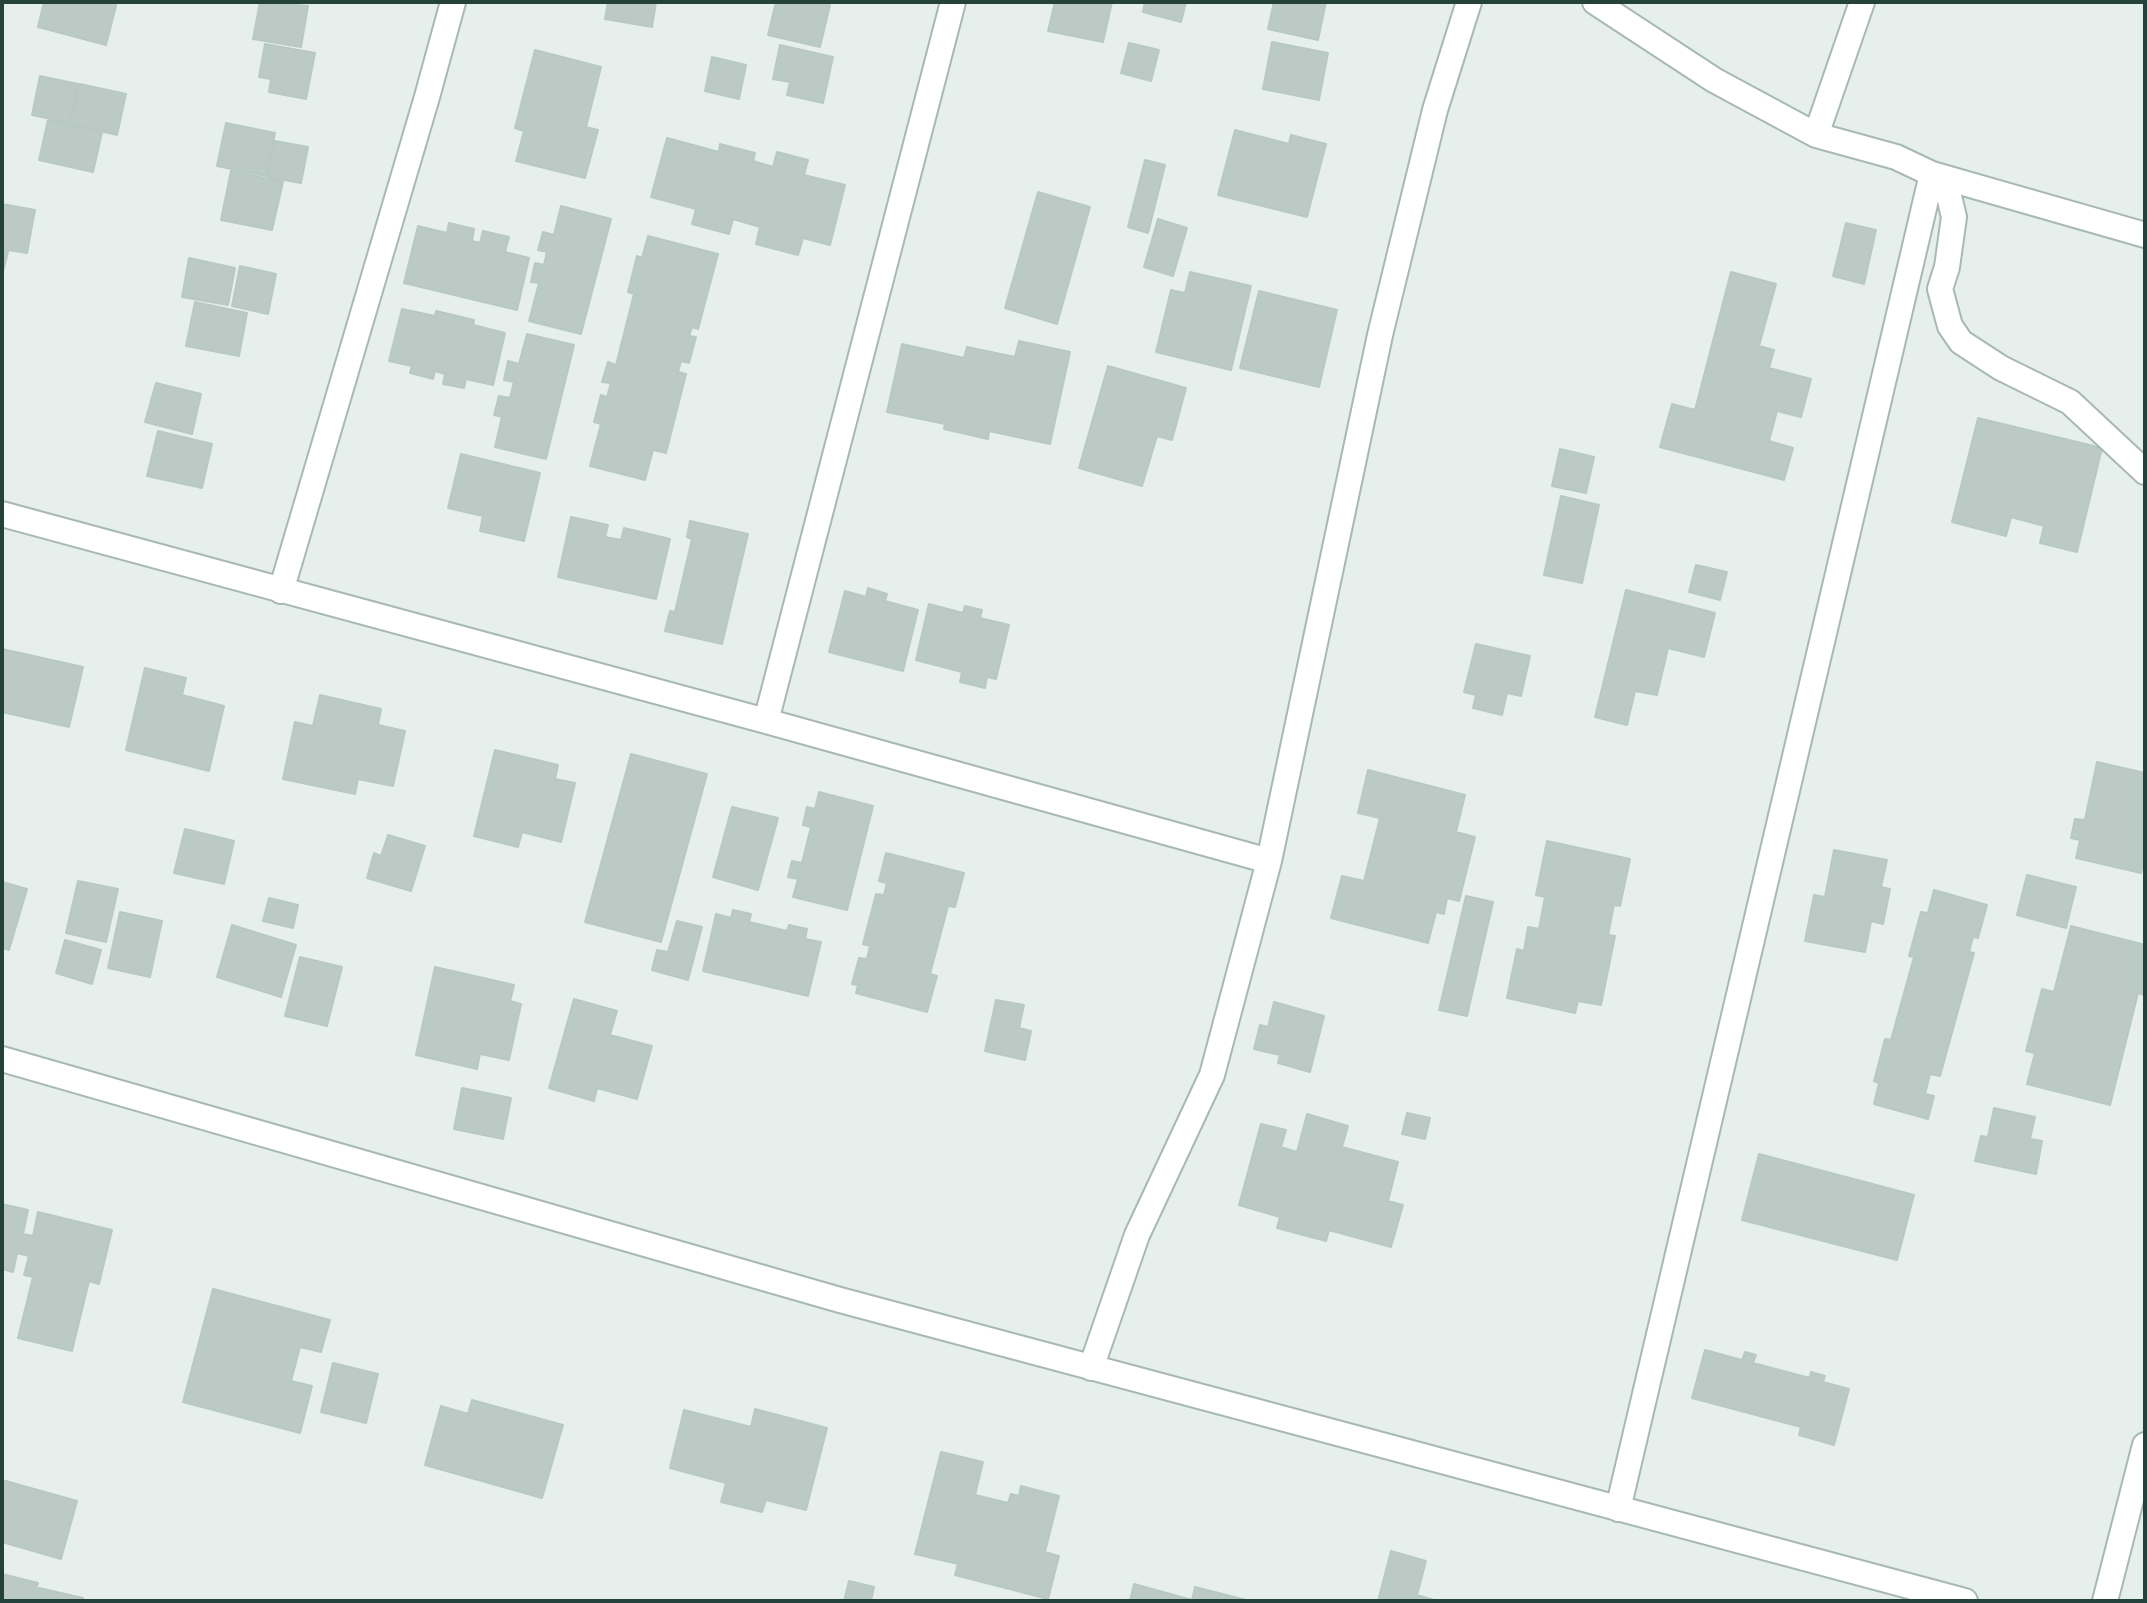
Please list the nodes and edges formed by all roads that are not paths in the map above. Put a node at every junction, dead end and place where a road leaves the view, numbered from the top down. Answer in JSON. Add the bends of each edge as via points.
{"nodes":[{"id":1,"x":453,"y":2,"type":"edge"},
{"id":2,"x":953,"y":2,"type":"edge"},
{"id":3,"x":1469,"y":2,"type":"edge"},
{"id":4,"x":1595,"y":2,"type":"edge"},
{"id":5,"x":1862,"y":2,"type":"edge"},
{"id":6,"x":1816,"y":135,"type":"junction"},
{"id":7,"x":1932,"y":174,"type":"junction"},
{"id":8,"x":2145,"y":235,"type":"edge"},
{"id":9,"x":2145,"y":472,"type":"edge"},
{"id":10,"x":2,"y":514,"type":"edge"},
{"id":11,"x":281,"y":591,"type":"junction"},
{"id":12,"x":766,"y":721,"type":"junction"},
{"id":13,"x":1269,"y":861,"type":"junction"},
{"id":14,"x":2,"y":1059,"type":"edge"},
{"id":15,"x":1091,"y":1368,"type":"junction"},
{"id":16,"x":2145,"y":1445,"type":"edge"},
{"id":17,"x":1618,"y":1509,"type":"junction"},
{"id":18,"x":1965,"y":1601,"type":"edge"},
{"id":19,"x":2105,"y":1601,"type":"edge"}],
"edges":[{"from":1,"to":11,"type":"street"},
{"from":2,"to":12,"type":"street"},
{"from":3,"to":13,"type":"street","via":[[1435,110],[1380,335]]},
{"from":4,"to":6,"type":"street","via":[[1714,80]]},
{"from":5,"to":6,"type":"street"},
{"from":6,"to":7,"type":"street","via":[[1896,157]]},
{"from":7,"to":8,"type":"street"},
{"from":7,"to":9,"type":"street","via":[[1948,192],[1954,217],[1940,289],[1950,326],[1961,342],[2070,402]]},
{"from":7,"to":17,"type":"street"},
{"from":10,"to":11,"type":"street"},
{"from":11,"to":12,"type":"street"},
{"from":12,"to":13,"type":"street"},
{"from":13,"to":15,"type":"street","via":[[1212,1075],[1137,1235]]},
{"from":14,"to":15,"type":"street"},
{"from":15,"to":17,"type":"street"},
{"from":16,"to":19,"type":"street"},
{"from":17,"to":18,"type":"street"}]}
